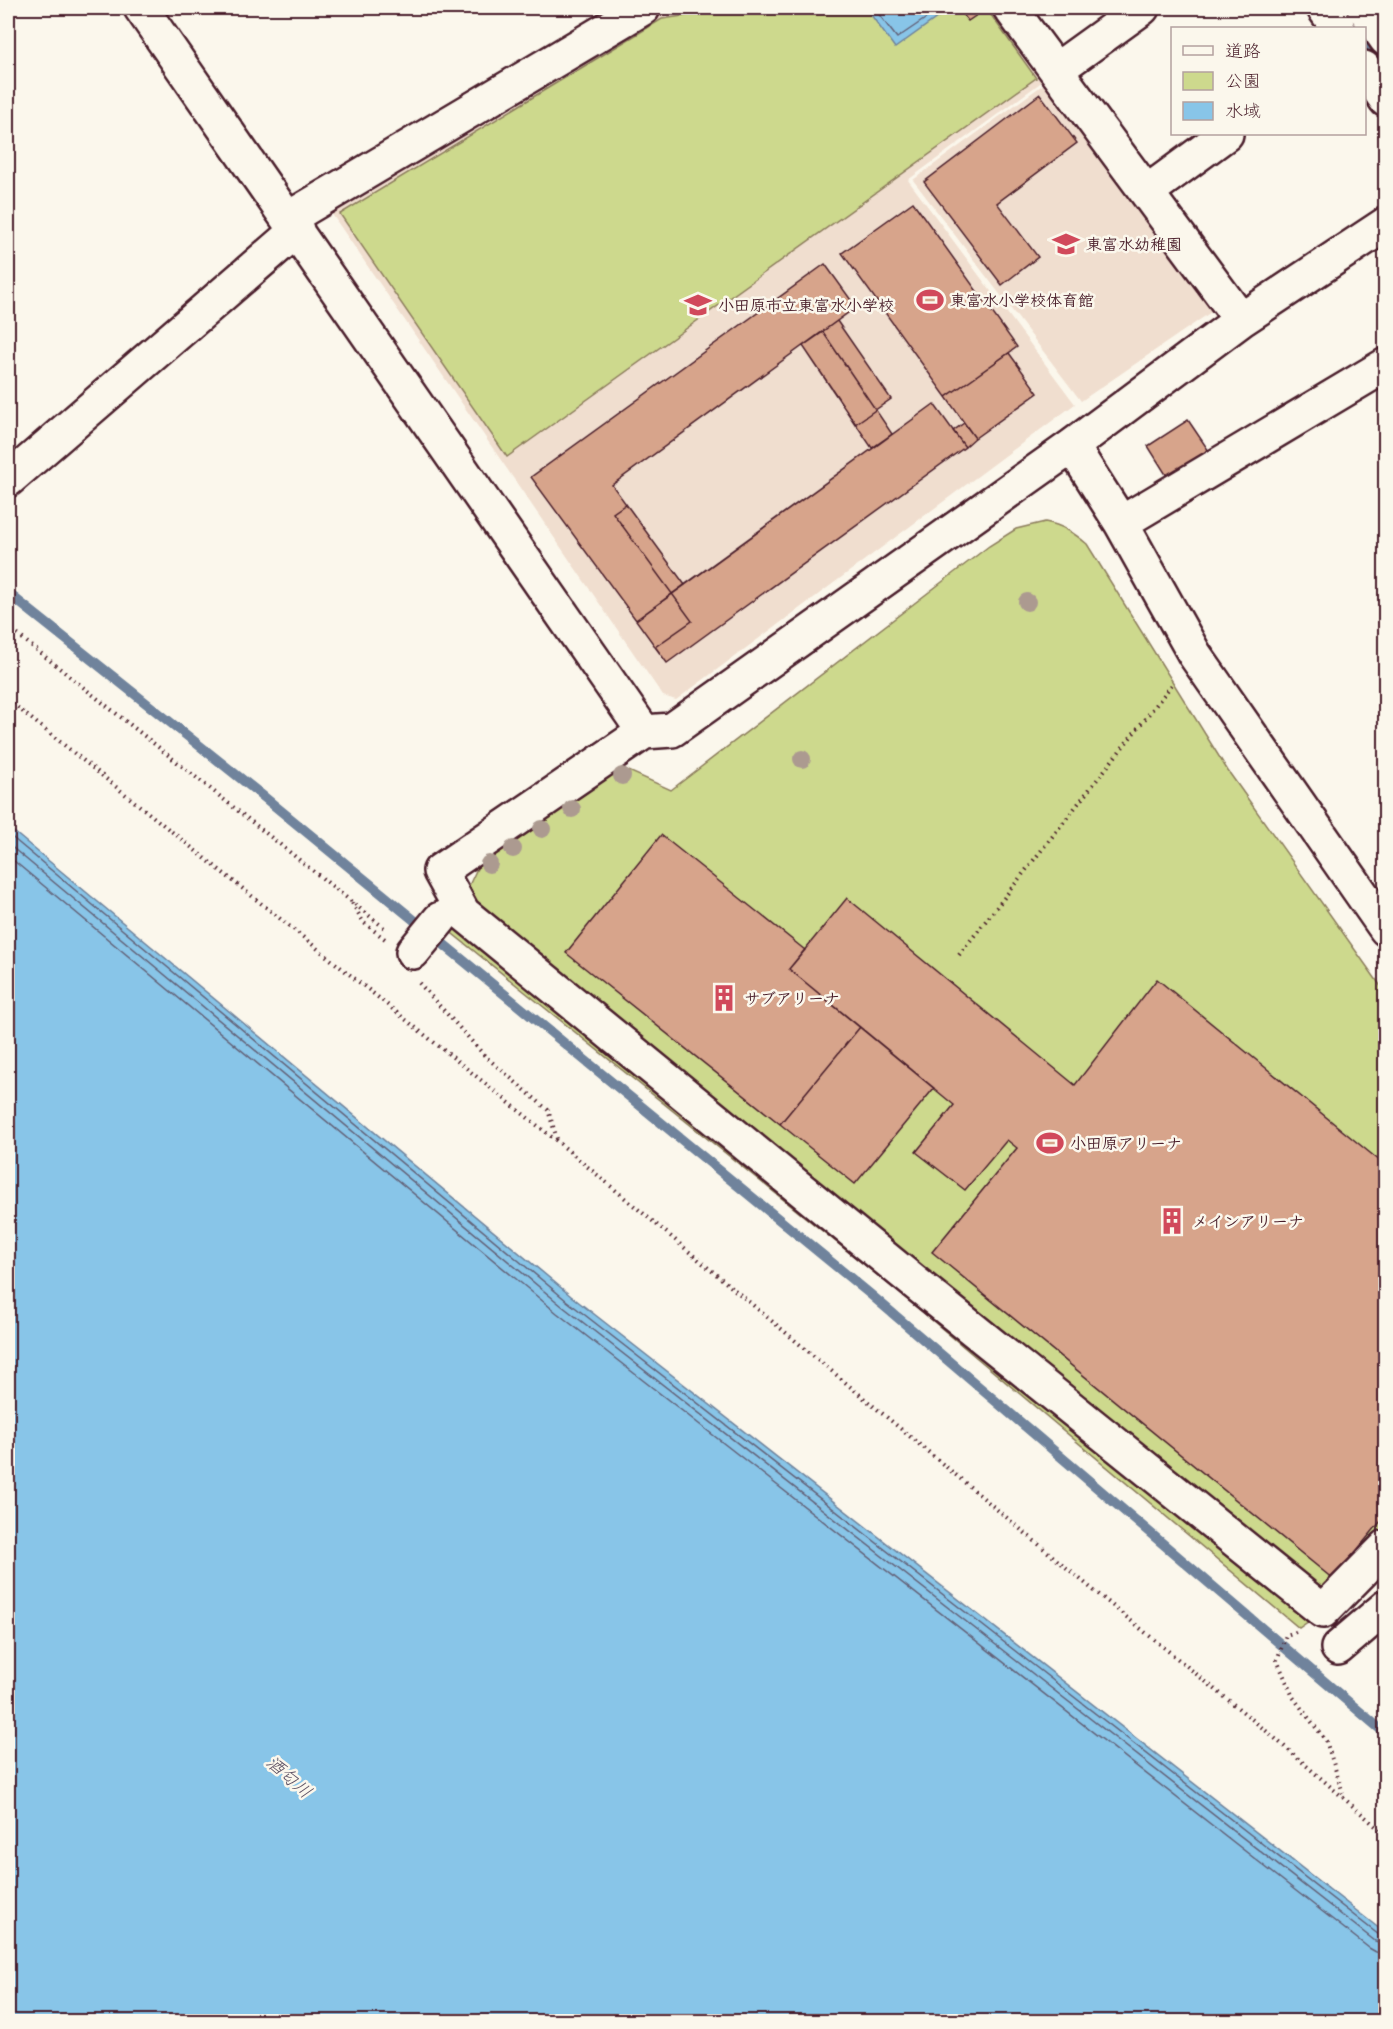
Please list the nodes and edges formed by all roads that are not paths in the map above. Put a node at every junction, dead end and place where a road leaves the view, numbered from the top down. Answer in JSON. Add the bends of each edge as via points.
{"nodes":[{"id":1,"x":141,"y":8,"type":"edge"},
{"id":2,"x":643,"y":8,"type":"edge"},
{"id":3,"x":1010,"y":8,"type":"edge"},
{"id":4,"x":1142,"y":8,"type":"edge"},
{"id":5,"x":1324,"y":8,"type":"edge"},
{"id":6,"x":1364,"y":8,"type":"edge"},
{"id":7,"x":1337,"y":27,"type":"edge"},
{"id":8,"x":1386,"y":39,"type":"edge"},
{"id":9,"x":1056,"y":70,"type":"junction"},
{"id":10,"x":1366,"y":70,"type":"edge"},
{"id":11,"x":1386,"y":100,"type":"edge"},
{"id":12,"x":1225,"y":135,"type":"edge"},
{"id":13,"x":1147,"y":192,"type":"junction"},
{"id":14,"x":293,"y":224,"type":"junction"},
{"id":15,"x":1386,"y":224,"type":"edge"},
{"id":16,"x":1241,"y":320,"type":"junction"},
{"id":17,"x":1386,"y":365,"type":"edge"},
{"id":18,"x":1072,"y":446,"type":"junction"},
{"id":19,"x":8,"y":480,"type":"edge"},
{"id":20,"x":1121,"y":523,"type":"junction"},
{"id":21,"x":644,"y":732,"type":"junction"},
{"id":22,"x":440,"y":919,"type":"dead end"},
{"id":23,"x":1386,"y":929,"type":"edge"},
{"id":24,"x":400,"y":946,"type":"road end"},
{"id":25,"x":1386,"y":1547,"type":"edge"},
{"id":26,"x":1386,"y":1606,"type":"edge"},
{"id":27,"x":1313,"y":1621,"type":"junction"}],
"edges":[{"from":1,"to":14,"type":"street"},
{"from":2,"to":14,"type":"street"},
{"from":3,"to":9,"type":"street"},
{"from":4,"to":9,"type":"street"},
{"from":5,"to":7,"type":"street"},
{"from":6,"to":8,"type":"street"},
{"from":9,"to":13,"type":"street"},
{"from":10,"to":11,"type":"street"},
{"from":12,"to":13,"type":"street"},
{"from":13,"to":16,"type":"street"},
{"from":14,"to":19,"type":"street"},
{"from":14,"to":21,"type":"street"},
{"from":15,"to":16,"type":"street"},
{"from":16,"to":18,"type":"street"},
{"from":17,"to":20,"type":"street"},
{"from":18,"to":20,"type":"street"},
{"from":18,"to":21,"type":"street","via":[[672,730]]},
{"from":20,"to":23,"type":"street","via":[[1195,655]]},
{"from":21,"to":27,"type":"street","via":[[440,871],[464,913],[913,1281]]},
{"from":22,"to":24,"type":"street"},
{"from":25,"to":27,"type":"street"},
{"from":26,"to":27,"type":"street","via":[[1345,1642]]}]}
